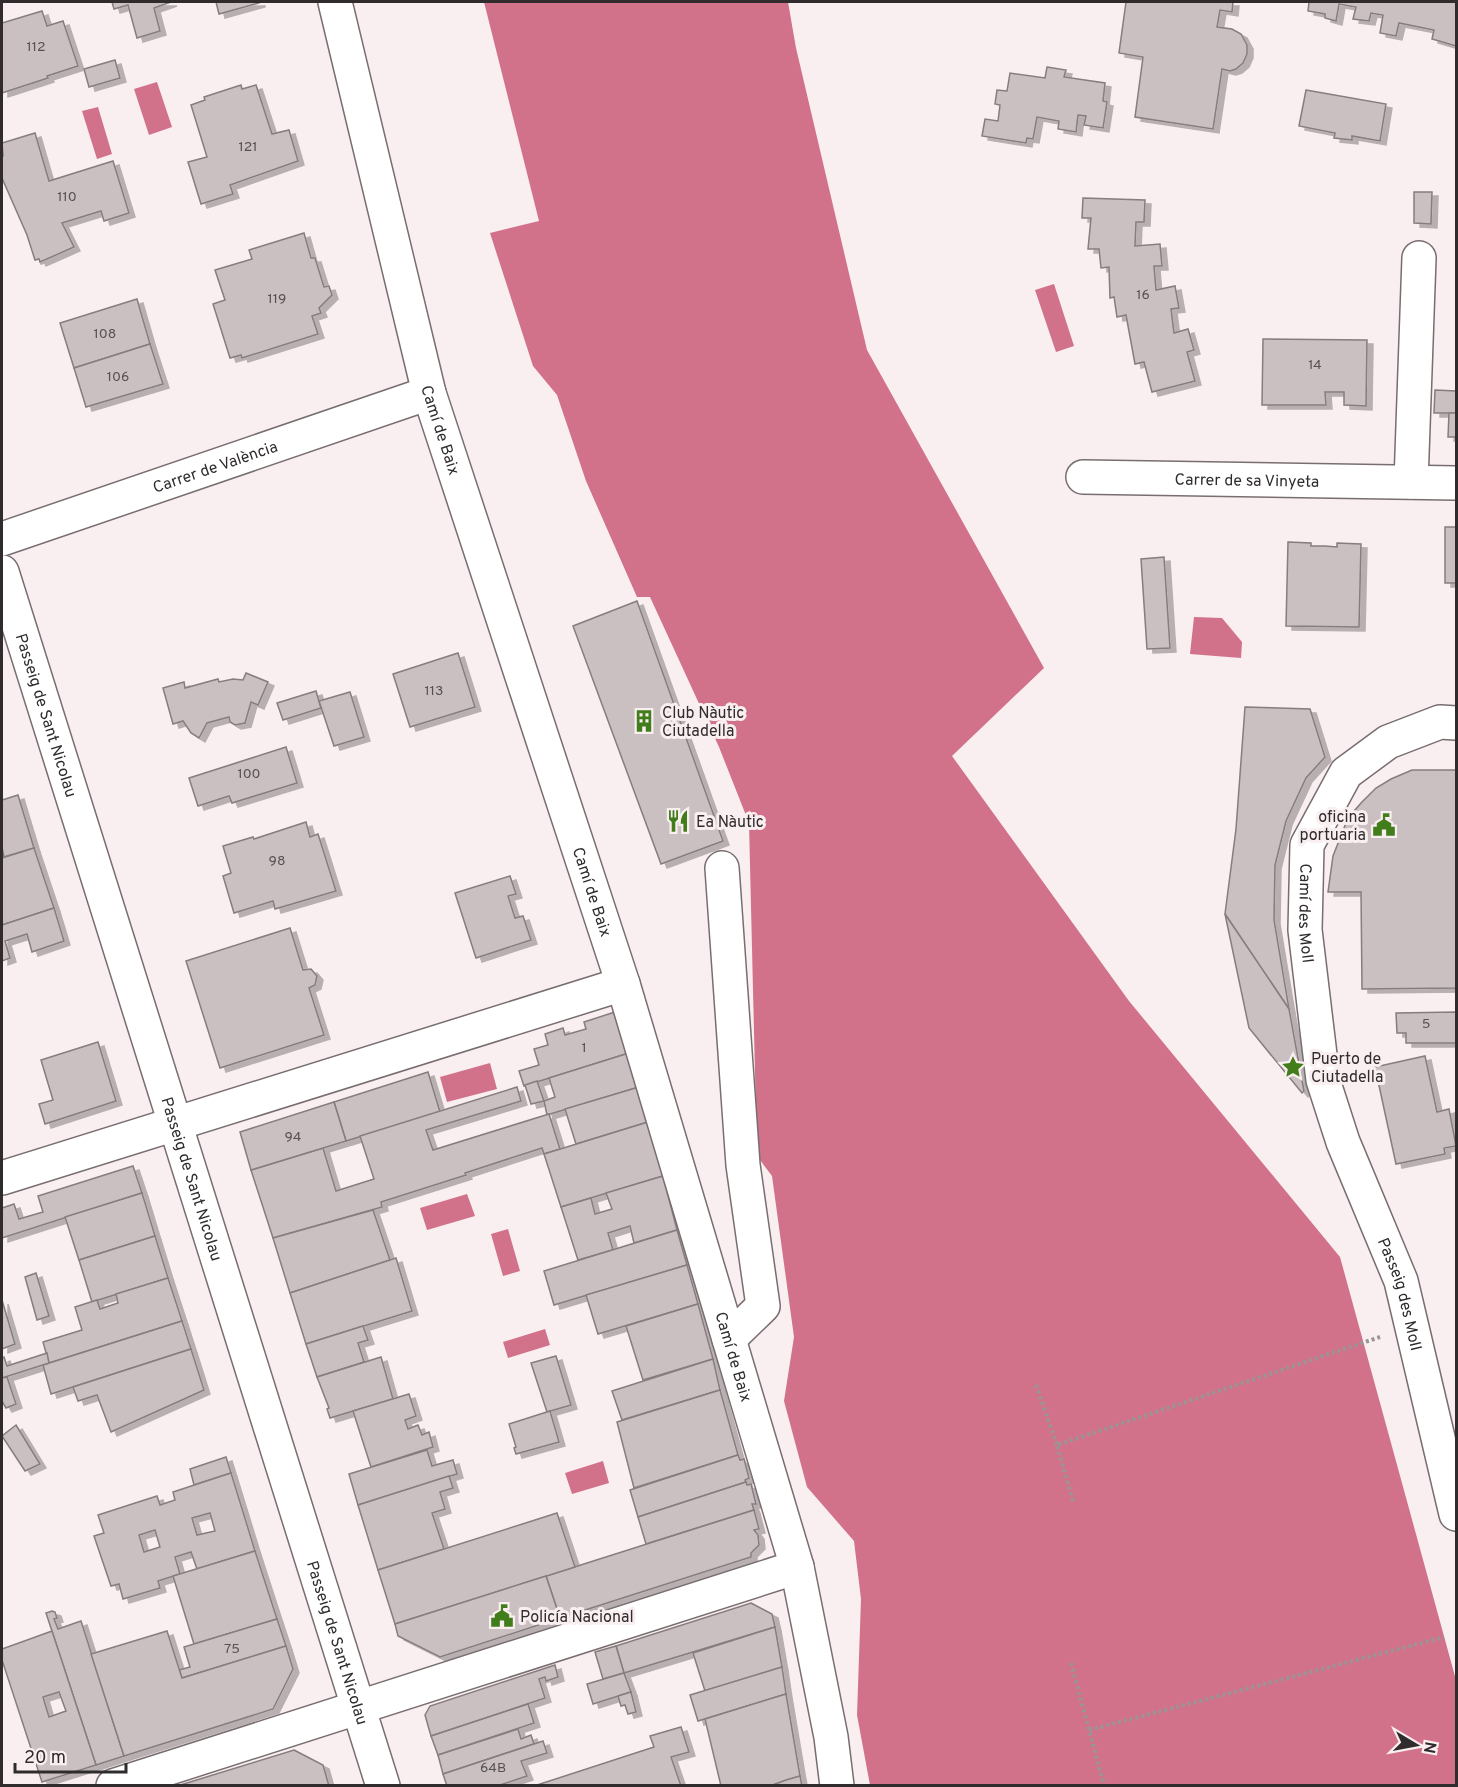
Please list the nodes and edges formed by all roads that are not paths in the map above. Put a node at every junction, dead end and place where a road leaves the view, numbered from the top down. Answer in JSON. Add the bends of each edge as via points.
{"nodes":[{"id":1,"x":335,"y":2,"type":"edge"},
{"id":2,"x":1419,"y":258,"type":"dead end"},
{"id":3,"x":429,"y":393,"type":"junction"},
{"id":4,"x":1083,"y":477,"type":"dead end"},
{"id":5,"x":1412,"y":482,"type":"junction"},
{"id":6,"x":1456,"y":483,"type":"edge"},
{"id":7,"x":2,"y":539,"type":"edge"},
{"id":8,"x":2,"y":572,"type":"edge"},
{"id":9,"x":1456,"y":723,"type":"edge"},
{"id":10,"x":722,"y":867,"type":"dead end"},
{"id":11,"x":623,"y":984,"type":"junction"},
{"id":12,"x":1323,"y":1080,"type":"joint"},
{"id":13,"x":174,"y":1124,"type":"junction"},
{"id":14,"x":2,"y":1178,"type":"edge"},
{"id":15,"x":729,"y":1339,"type":"junction"},
{"id":16,"x":1456,"y":1514,"type":"edge"},
{"id":17,"x":797,"y":1567,"type":"junction"},
{"id":18,"x":358,"y":1708,"type":"junction"},
{"id":19,"x":113,"y":1785,"type":"edge"},
{"id":20,"x":383,"y":1785,"type":"edge"},
{"id":21,"x":837,"y":1785,"type":"edge"}],
"edges":[{"from":1,"to":3,"type":"street","name":"Camí de Baix"},
{"from":2,"to":5,"type":"street"},
{"from":3,"to":7,"type":"street","name":"Carrer de València"},
{"from":3,"to":11,"type":"street","name":"Camí de Baix"},
{"from":4,"to":5,"type":"street","name":"Carrer de sa Vinyeta"},
{"from":5,"to":6,"type":"street","name":"Carrer de sa Vinyeta"},
{"from":8,"to":13,"type":"street","name":"Passeig de Sant Nicolau"},
{"from":9,"to":12,"type":"street","name":"Camí des Moll","via":[[1440,722],[1388,742],[1346,773],[1306,845],[1305,930]]},
{"from":10,"to":15,"type":"street","via":[[743,1165],[763,1306]]},
{"from":11,"to":13,"type":"street"},
{"from":11,"to":15,"type":"street","name":"Camí de Baix"},
{"from":12,"to":16,"type":"street","name":"Passeig des Moll","via":[[1343,1142],[1401,1281]]},
{"from":13,"to":14,"type":"street"},
{"from":13,"to":18,"type":"street","name":"Passeig de Sant Nicolau"},
{"from":15,"to":17,"type":"street","name":"Camí de Baix"},
{"from":17,"to":18,"type":"street"},
{"from":17,"to":21,"type":"street","name":"Camí de Baix"},
{"from":18,"to":19,"type":"street"},
{"from":18,"to":20,"type":"street","name":"Passeig de Sant Nicolau"}]}
